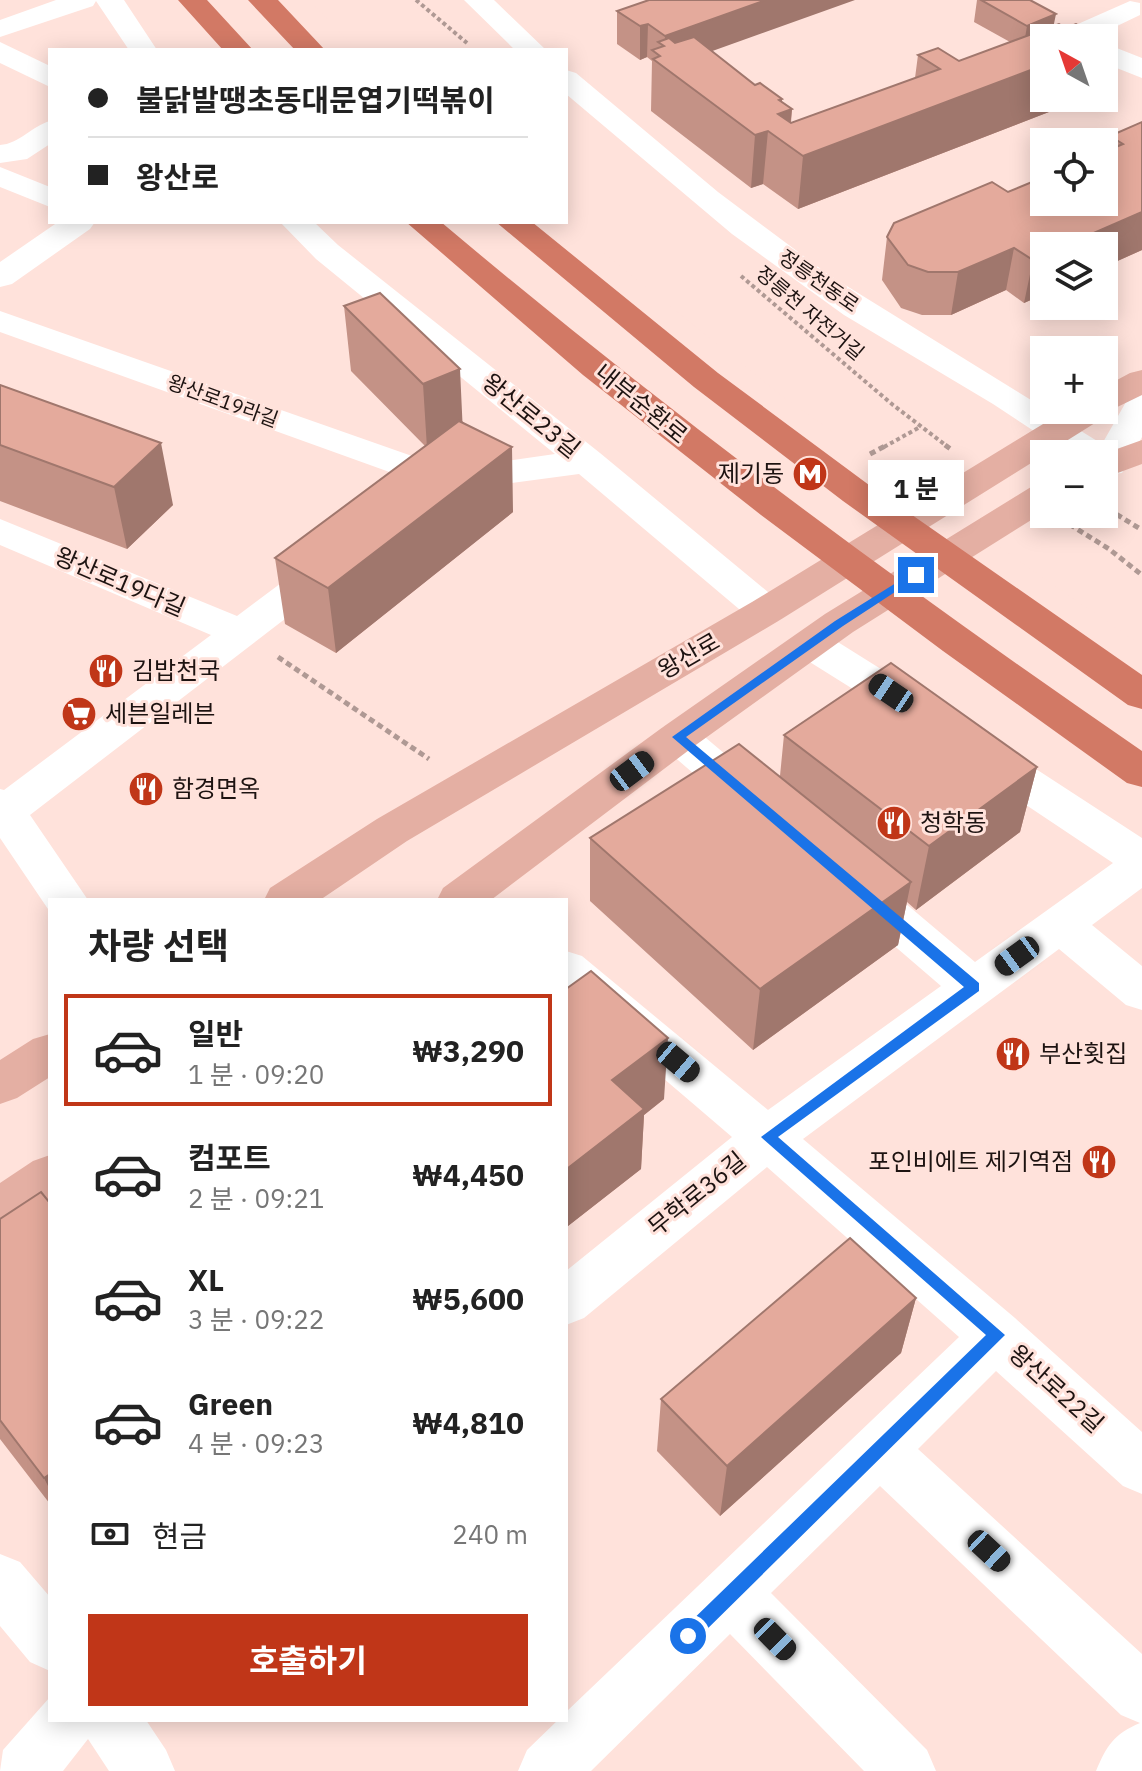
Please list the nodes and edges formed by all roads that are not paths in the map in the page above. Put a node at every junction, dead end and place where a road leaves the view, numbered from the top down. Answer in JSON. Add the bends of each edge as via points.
{"nodes":[{"id":1,"x":83,"y":0,"type":"edge"},
{"id":2,"x":110,"y":0,"type":"edge"},
{"id":3,"x":192,"y":0,"type":"edge"},
{"id":4,"x":262,"y":0,"type":"edge"},
{"id":5,"x":478,"y":0,"type":"edge"},
{"id":6,"x":1133,"y":11,"type":"edge"},
{"id":7,"x":1045,"y":22,"type":"edge"},
{"id":8,"x":1048,"y":24,"type":"edge"},
{"id":9,"x":1104,"y":24,"type":"edge"},
{"id":10,"x":0,"y":29,"type":"edge"},
{"id":11,"x":142,"y":48,"type":"edge"},
{"id":12,"x":237,"y":48,"type":"edge"},
{"id":13,"x":309,"y":48,"type":"edge"},
{"id":14,"x":530,"y":48,"type":"edge"},
{"id":15,"x":0,"y":51,"type":"edge"},
{"id":16,"x":1118,"y":58,"type":"edge"},
{"id":17,"x":1142,"y":69,"type":"edge"},
{"id":18,"x":48,"y":77,"type":"edge"},
{"id":19,"x":568,"y":81,"type":"edge"},
{"id":20,"x":48,"y":131,"type":"edge"},
{"id":21,"x":0,"y":154,"type":"edge"},
{"id":22,"x":0,"y":176,"type":"edge"},
{"id":23,"x":48,"y":197,"type":"edge"},
{"id":24,"x":76,"y":224,"type":"edge"},
{"id":25,"x":298,"y":224,"type":"edge"},
{"id":26,"x":424,"y":224,"type":"edge"},
{"id":27,"x":514,"y":224,"type":"edge"},
{"id":28,"x":0,"y":277,"type":"edge"},
{"id":29,"x":0,"y":321,"type":"edge"},
{"id":30,"x":1142,"y":380,"type":"edge"},
{"id":31,"x":1118,"y":394,"type":"edge"},
{"id":32,"x":1142,"y":403,"type":"edge"},
{"id":33,"x":1069,"y":424,"type":"edge"},
{"id":34,"x":1059,"y":430,"type":"junction"},
{"id":35,"x":1073,"y":440,"type":"edge"},
{"id":36,"x":1118,"y":440,"type":"edge"},
{"id":37,"x":1142,"y":451,"type":"edge"},
{"id":38,"x":1118,"y":458,"type":"edge"},
{"id":39,"x":587,"y":461,"type":"junction"},
{"id":40,"x":1118,"y":470,"type":"edge"},
{"id":41,"x":445,"y":480,"type":"junction"},
{"id":42,"x":1142,"y":484,"type":"edge"},
{"id":43,"x":1030,"y":504,"type":"edge"},
{"id":44,"x":407,"y":508,"type":"edge"},
{"id":45,"x":0,"y":531,"type":"edge"},
{"id":46,"x":362,"y":541,"type":"edge"},
{"id":47,"x":766,"y":611,"type":"junction"},
{"id":48,"x":240,"y":632,"type":"junction"},
{"id":49,"x":825,"y":634,"type":"junction"},
{"id":50,"x":1142,"y":695,"type":"edge"},
{"id":51,"x":678,"y":737,"type":"junction"},
{"id":52,"x":1142,"y":772,"type":"edge"},
{"id":53,"x":2,"y":812,"type":"edge"},
{"id":54,"x":781,"y":824,"type":"edge"},
{"id":55,"x":1142,"y":863,"type":"edge"},
{"id":56,"x":829,"y":865,"type":"edge"},
{"id":57,"x":471,"y":897,"type":"edge"},
{"id":58,"x":65,"y":898,"type":"edge"},
{"id":59,"x":289,"y":898,"type":"edge"},
{"id":60,"x":1060,"y":924,"type":"junction"},
{"id":61,"x":568,"y":971,"type":"edge"},
{"id":62,"x":974,"y":987,"type":"junction"},
{"id":63,"x":1142,"y":992,"type":"edge"},
{"id":64,"x":48,"y":1054,"type":"edge"},
{"id":65,"x":0,"y":1084,"type":"edge"},
{"id":66,"x":768,"y":1137,"type":"junction"},
{"id":67,"x":48,"y":1177,"type":"edge"},
{"id":68,"x":0,"y":1210,"type":"edge"},
{"id":69,"x":568,"y":1300,"type":"edge"},
{"id":70,"x":997,"y":1335,"type":"junction"},
{"id":71,"x":879,"y":1449,"type":"junction"},
{"id":72,"x":1142,"y":1468,"type":"edge"},
{"id":73,"x":0,"y":1582,"type":"edge"},
{"id":74,"x":731,"y":1594,"type":"junction"},
{"id":75,"x":48,"y":1640,"type":"edge"},
{"id":76,"x":1142,"y":1694,"type":"edge"},
{"id":77,"x":64,"y":1722,"type":"edge"},
{"id":78,"x":111,"y":1722,"type":"edge"},
{"id":79,"x":1142,"y":1752,"type":"edge"},
{"id":80,"x":560,"y":1767,"type":"edge"},
{"id":81,"x":24,"y":1771,"type":"edge"},
{"id":82,"x":145,"y":1771,"type":"edge"},
{"id":83,"x":906,"y":1771,"type":"edge"},
{"id":84,"x":1126,"y":1771,"type":"edge"}],
"edges":[{"from":1,"to":10,"type":"street"},
{"from":2,"to":11,"type":"street"},
{"from":3,"to":12,"type":"highway"},
{"from":4,"to":13,"type":"highway"},
{"from":5,"to":14,"type":"street"},
{"from":6,"to":9,"type":"street"},
{"from":7,"to":8,"type":"street"},
{"from":15,"to":18,"type":"street"},
{"from":16,"to":17,"type":"street"},
{"from":19,"to":34,"type":"street","name":"정릉천동로","via":[[744,229],[856,308]]},
{"from":20,"to":21,"type":"street","via":[[16,153]]},
{"from":22,"to":23,"type":"street"},
{"from":24,"to":28,"type":"street"},
{"from":25,"to":39,"type":"street","name":"왕산로23길"},
{"from":26,"to":52,"type":"highway","name":"내부순환로","via":[[700,452]]},
{"from":27,"to":50,"type":"highway","via":[[706,380],[856,493]]},
{"from":29,"to":41,"type":"street","name":"왕산로19라길"},
{"from":30,"to":31,"type":"main road"},
{"from":32,"to":36,"type":"street"},
{"from":33,"to":34,"type":"main road","name":"왕산로"},
{"from":34,"to":35,"type":"street","name":"정릉천동로"},
{"from":34,"to":47,"type":"main road","name":"왕산로"},
{"from":37,"to":38,"type":"main road"},
{"from":39,"to":41,"type":"street"},
{"from":39,"to":47,"type":"street","name":"왕산로23길"},
{"from":40,"to":42,"type":"street","name":"정릉천동로"},
{"from":41,"to":44,"type":"street"},
{"from":43,"to":49,"type":"main road"},
{"from":45,"to":48,"type":"street","name":"왕산로19다길"},
{"from":46,"to":48,"type":"street"},
{"from":47,"to":59,"type":"main road","name":"왕산로","via":[[405,823]]},
{"from":48,"to":53,"type":"street"},
{"from":49,"to":51,"type":"main road"},
{"from":49,"to":55,"type":"street","via":[[866,677]]},
{"from":51,"to":54,"type":"street"},
{"from":51,"to":57,"type":"main road"},
{"from":53,"to":58,"type":"street"},
{"from":55,"to":60,"type":"street","name":"무학로36길"},
{"from":56,"to":62,"type":"street"},
{"from":60,"to":62,"type":"street","name":"무학로36길"},
{"from":60,"to":63,"type":"street"},
{"from":61,"to":66,"type":"street","name":"왕산로22길"},
{"from":62,"to":66,"type":"street","name":"무학로36길"},
{"from":64,"to":65,"type":"main road"},
{"from":66,"to":69,"type":"street","name":"무학로36길"},
{"from":66,"to":70,"type":"street","name":"왕산로22길"},
{"from":67,"to":68,"type":"main road"},
{"from":70,"to":71,"type":"street"},
{"from":70,"to":72,"type":"street","name":"왕산로22길"},
{"from":71,"to":74,"type":"street"},
{"from":71,"to":76,"type":"street"},
{"from":73,"to":75,"type":"street"},
{"from":74,"to":80,"type":"street"},
{"from":74,"to":83,"type":"street"},
{"from":77,"to":81,"type":"street"},
{"from":78,"to":82,"type":"street"},
{"from":79,"to":84,"type":"street"}]}
